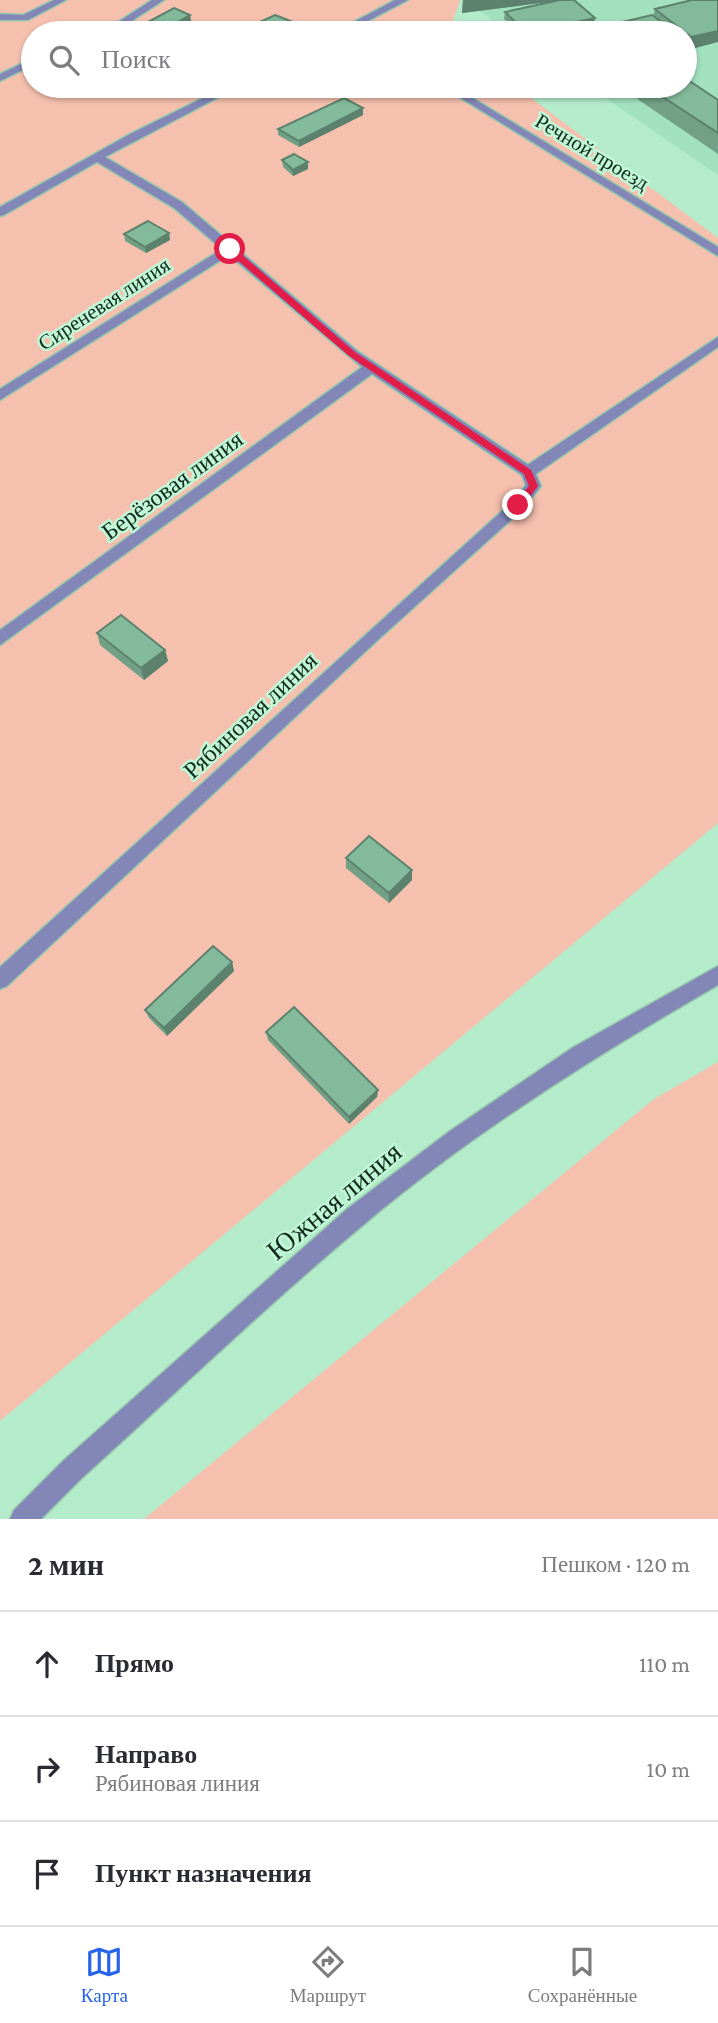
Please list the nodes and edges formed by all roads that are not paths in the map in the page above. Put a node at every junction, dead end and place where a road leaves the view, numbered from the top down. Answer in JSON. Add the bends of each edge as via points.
{"nodes":[{"id":1,"x":61,"y":0,"type":"edge"},
{"id":2,"x":159,"y":0,"type":"edge"},
{"id":3,"x":403,"y":0,"type":"edge"},
{"id":4,"x":0,"y":17,"type":"edge"},
{"id":5,"x":125,"y":21,"type":"edge"},
{"id":6,"x":369,"y":21,"type":"edge"},
{"id":7,"x":21,"y":67,"type":"edge"},
{"id":8,"x":0,"y":78,"type":"edge"},
{"id":9,"x":212,"y":98,"type":"edge"},
{"id":10,"x":466,"y":98,"type":"edge"},
{"id":11,"x":97,"y":157,"type":"junction"},
{"id":12,"x":0,"y":212,"type":"edge"},
{"id":13,"x":230,"y":249,"type":"junction"},
{"id":14,"x":718,"y":252,"type":"edge"},
{"id":15,"x":718,"y":341,"type":"edge"},
{"id":16,"x":372,"y":367,"type":"junction"},
{"id":17,"x":0,"y":395,"type":"edge"},
{"id":18,"x":531,"y":479,"type":"junction"},
{"id":19,"x":0,"y":639,"type":"edge"},
{"id":20,"x":718,"y":975,"type":"edge"},
{"id":21,"x":0,"y":980,"type":"edge"},
{"id":22,"x":23,"y":1519,"type":"edge"}],
"edges":[{"from":1,"to":4,"type":"street","via":[[23,19]]},
{"from":2,"to":5,"type":"street"},
{"from":3,"to":6,"type":"street"},
{"from":7,"to":8,"type":"street"},
{"from":9,"to":11,"type":"street"},
{"from":10,"to":14,"type":"street","name":"Речной проезд"},
{"from":11,"to":12,"type":"street"},
{"from":11,"to":13,"type":"street","via":[[178,205]]},
{"from":13,"to":16,"type":"street"},
{"from":13,"to":17,"type":"street","name":"Сиреневая линия"},
{"from":15,"to":18,"type":"street","name":"Рябиновая линия"},
{"from":16,"to":18,"type":"street"},
{"from":16,"to":19,"type":"street","name":"Берёзовая линия"},
{"from":18,"to":21,"type":"street","name":"Рябиновая линия","via":[[518,505]]},
{"from":20,"to":22,"type":"street","name":"Южная линия","via":[[579,1055],[355,1217]]}]}
